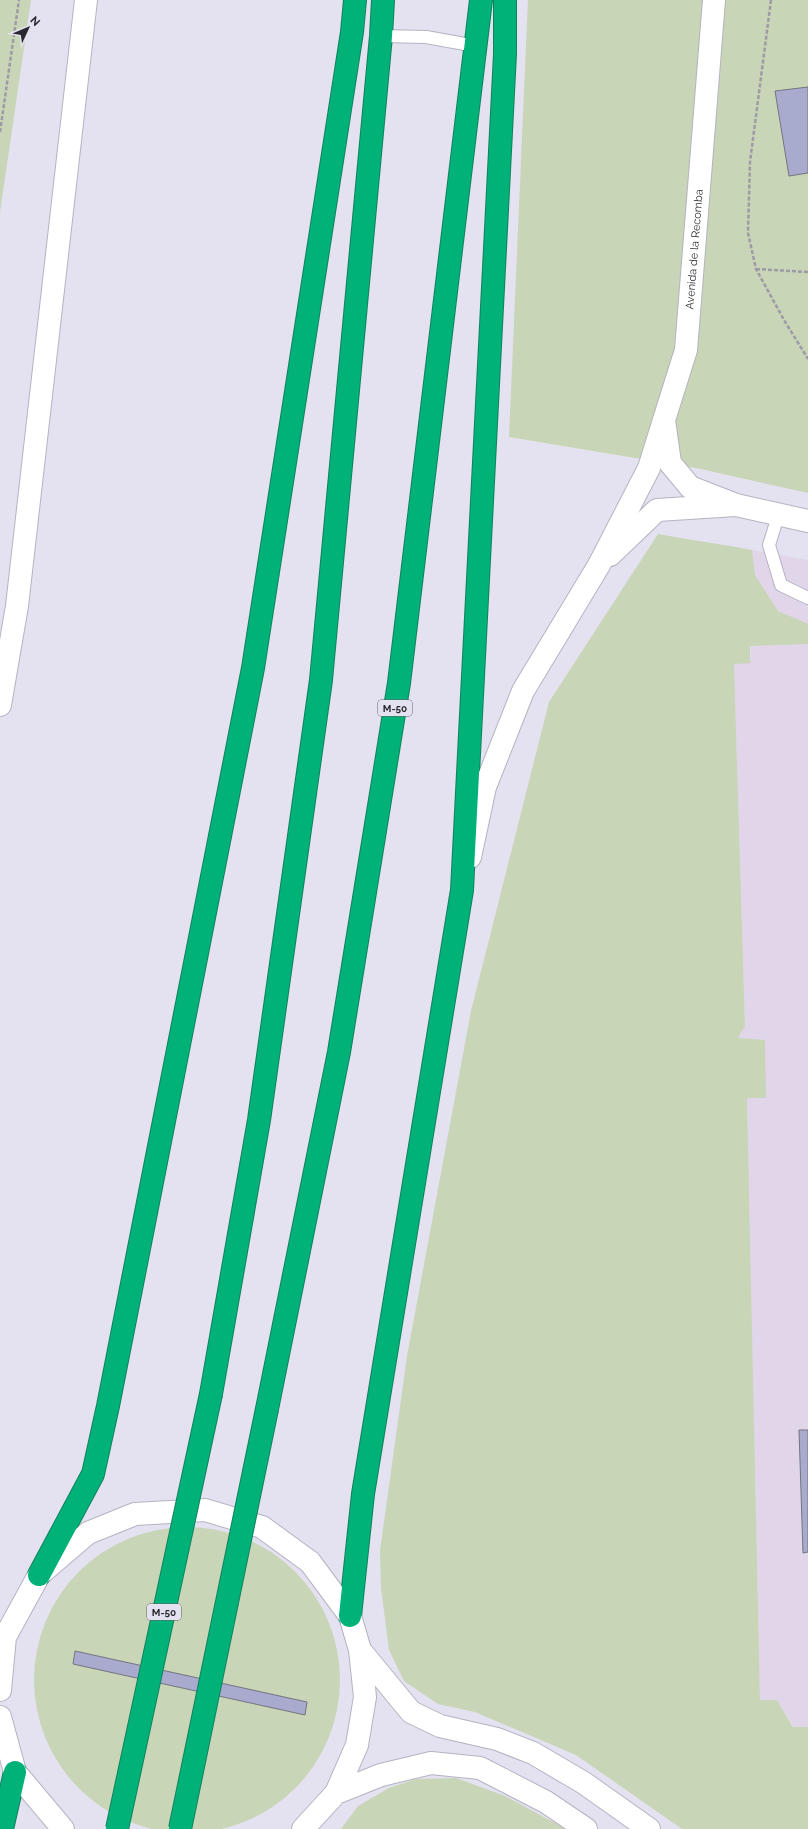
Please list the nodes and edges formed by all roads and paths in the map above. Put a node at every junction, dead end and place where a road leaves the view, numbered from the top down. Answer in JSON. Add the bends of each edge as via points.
{"nodes":[{"id":1,"x":20,"y":0,"type":"edge"},
{"id":2,"x":86,"y":0,"type":"edge"},
{"id":3,"x":355,"y":0,"type":"edge"},
{"id":4,"x":383,"y":0,"type":"edge"},
{"id":5,"x":481,"y":0,"type":"edge"},
{"id":6,"x":505,"y":0,"type":"edge"},
{"id":7,"x":714,"y":0,"type":"edge"},
{"id":8,"x":771,"y":0,"type":"edge"},
{"id":9,"x":381,"y":36,"type":"junction"},
{"id":10,"x":476,"y":46,"type":"junction"},
{"id":11,"x":0,"y":132,"type":"edge"},
{"id":12,"x":756,"y":269,"type":"junction"},
{"id":13,"x":808,"y":272,"type":"edge"},
{"id":14,"x":808,"y":359,"type":"edge"},
{"id":15,"x":664,"y":420,"type":"junction"},
{"id":16,"x":736,"y":505,"type":"junction"},
{"id":17,"x":778,"y":516,"type":"junction"},
{"id":18,"x":808,"y":521,"type":"edge"},
{"id":19,"x":599,"y":565,"type":"junction"},
{"id":20,"x":808,"y":598,"type":"edge"},
{"id":21,"x":0,"y":705,"type":"edge"},
{"id":22,"x":462,"y":890,"type":"junction"},
{"id":23,"x":39,"y":1575,"type":"junction"},
{"id":24,"x":350,"y":1616,"type":"junction"},
{"id":25,"x":360,"y":1650,"type":"junction"},
{"id":26,"x":0,"y":1690,"type":"edge"},
{"id":27,"x":0,"y":1717,"type":"edge"},
{"id":28,"x":15,"y":1772,"type":"junction"},
{"id":29,"x":336,"y":1793,"type":"junction"},
{"id":30,"x":2,"y":1829,"type":"edge"},
{"id":31,"x":63,"y":1829,"type":"edge"},
{"id":32,"x":117,"y":1829,"type":"edge"},
{"id":33,"x":180,"y":1829,"type":"edge"},
{"id":34,"x":303,"y":1829,"type":"edge"},
{"id":35,"x":586,"y":1829,"type":"edge"},
{"id":36,"x":649,"y":1829,"type":"edge"}],
"edges":[{"from":1,"to":11,"type":"path"},
{"from":2,"to":21,"type":"street","via":[[17,606]]},
{"from":3,"to":23,"type":"highway","via":[[253,668],[108,1406],[93,1474]]},
{"from":4,"to":9,"type":"highway","number":"M-50"},
{"from":5,"to":10,"type":"highway","number":"M-50"},
{"from":6,"to":22,"type":"highway","via":[[505,54]]},
{"from":7,"to":15,"type":"street","name":"Avenida de la Recomba","via":[[686,350]]},
{"from":8,"to":12,"type":"path","via":[[750,162],[748,233]]},
{"from":9,"to":10,"type":"lane","via":[[426,38]]},
{"from":9,"to":32,"type":"highway","number":"M-50","bridge":true,"via":[[321,680],[259,1120],[211,1394]]},
{"from":10,"to":33,"type":"highway","number":"M-50","bridge":true,"via":[[399,683],[339,1052]]},
{"from":12,"to":13,"type":"path"},
{"from":12,"to":14,"type":"path"},
{"from":15,"to":16,"type":"street","name":"Avenida de la Recomba","via":[[670,463],[690,487]]},
{"from":15,"to":19,"type":"street","via":[[649,468]]},
{"from":16,"to":17,"type":"street"},
{"from":16,"to":19,"type":"street","via":[[657,510]]},
{"from":17,"to":18,"type":"street"},
{"from":17,"to":20,"type":"lane","via":[[769,545],[781,585]]},
{"from":19,"to":22,"type":"street","via":[[523,691],[486,787]]},
{"from":22,"to":24,"type":"highway","via":[[363,1494]]},
{"from":23,"to":24,"type":"street","via":[[88,1533],[135,1514],[205,1510],[262,1527],[310,1562]]},
{"from":23,"to":26,"type":"street","via":[[5,1637]]},
{"from":24,"to":25,"type":"street"},
{"from":25,"to":29,"type":"street","via":[[365,1697],[357,1745]]},
{"from":25,"to":36,"type":"street","via":[[411,1712],[440,1726],[497,1739],[533,1753],[584,1783]]},
{"from":27,"to":28,"type":"street"},
{"from":28,"to":30,"type":"highway"},
{"from":28,"to":31,"type":"street"},
{"from":29,"to":34,"type":"street"},
{"from":29,"to":35,"type":"street","via":[[381,1775],[431,1763],[480,1768],[546,1802]]}]}
